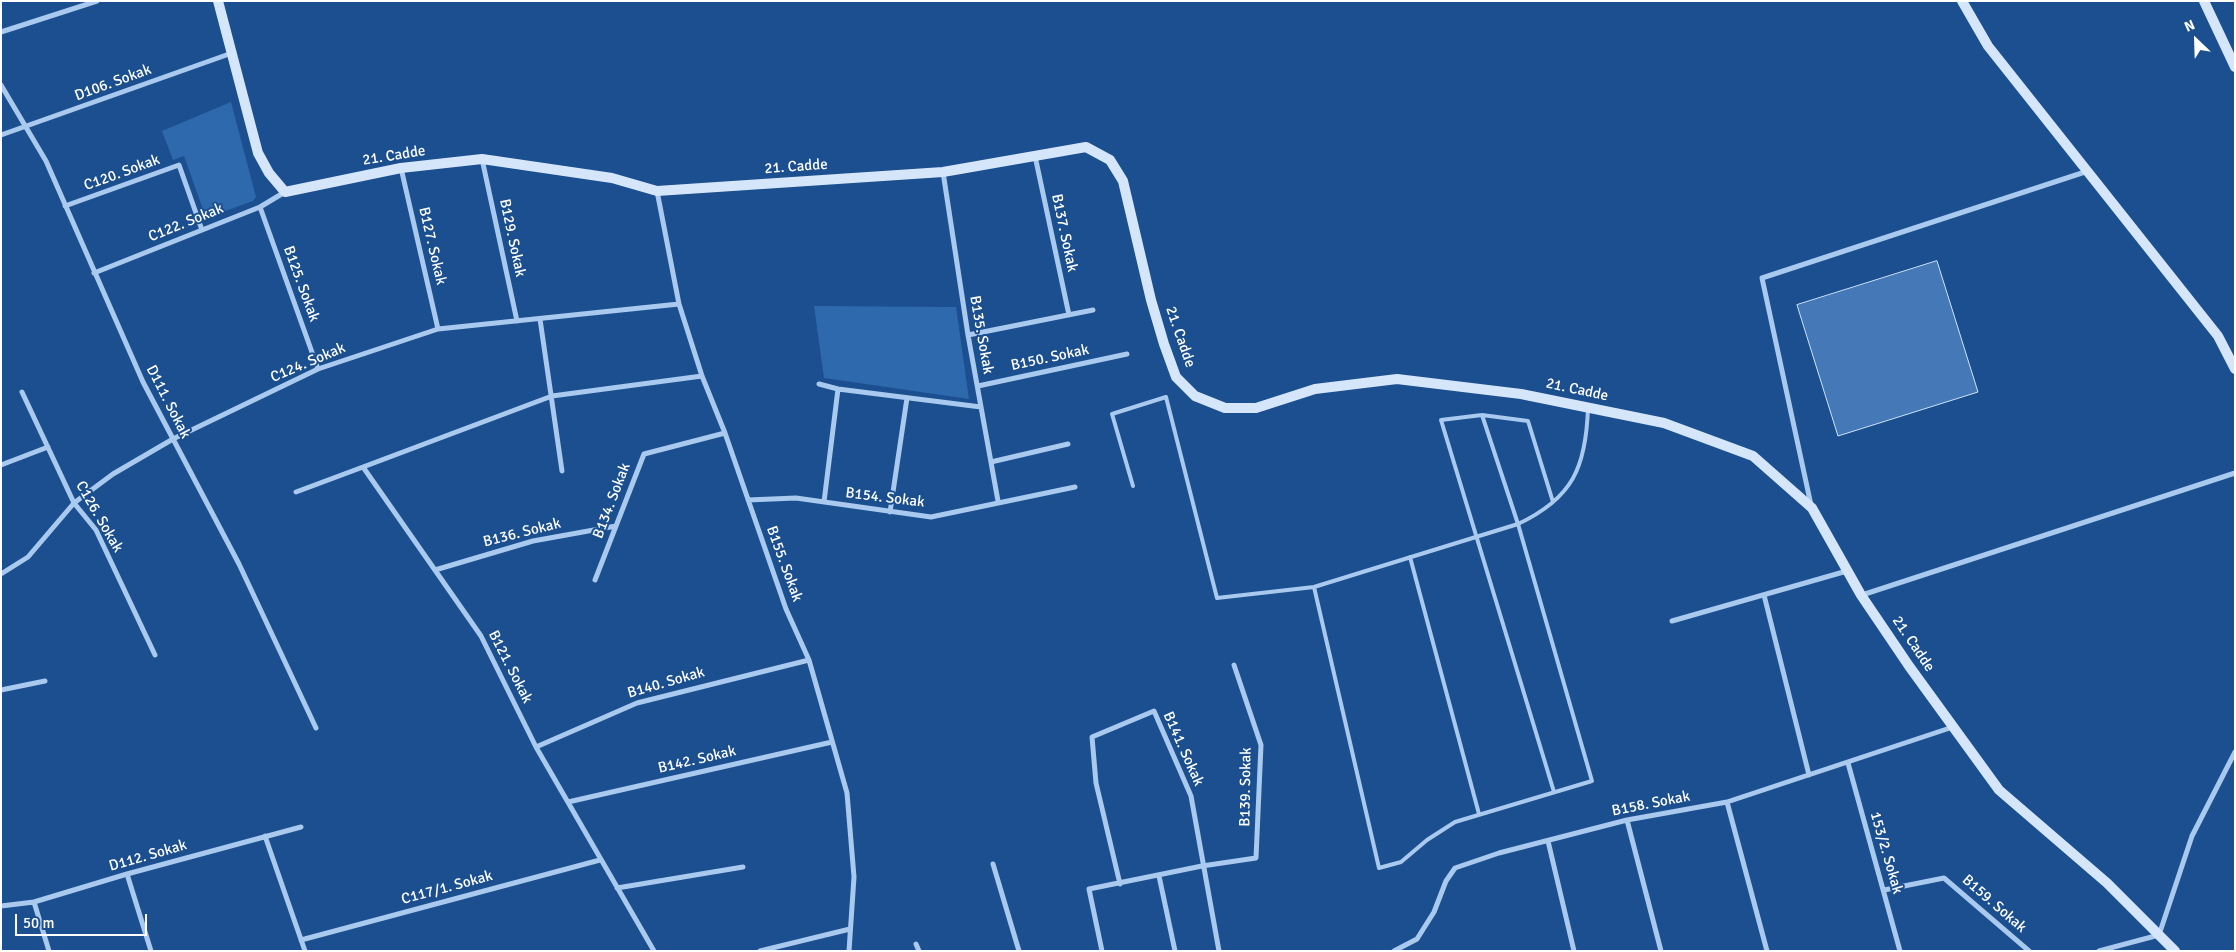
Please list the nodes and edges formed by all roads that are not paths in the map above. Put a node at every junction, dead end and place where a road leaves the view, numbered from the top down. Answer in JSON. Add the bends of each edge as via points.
{"nodes":[{"id":1,"x":97,"y":1,"type":"edge"},
{"id":2,"x":218,"y":1,"type":"edge"},
{"id":3,"x":1962,"y":1,"type":"edge"},
{"id":4,"x":2204,"y":1,"type":"edge"},
{"id":5,"x":1,"y":32,"type":"edge"},
{"id":6,"x":232,"y":53,"type":"junction"},
{"id":7,"x":2235,"y":67,"type":"edge"},
{"id":8,"x":1,"y":85,"type":"edge"},
{"id":9,"x":26,"y":127,"type":"junction"},
{"id":10,"x":1,"y":135,"type":"edge"},
{"id":11,"x":1035,"y":156,"type":"junction"},
{"id":12,"x":482,"y":160,"type":"junction"},
{"id":13,"x":401,"y":168,"type":"junction"},
{"id":14,"x":2088,"y":171,"type":"junction"},
{"id":15,"x":943,"y":172,"type":"junction"},
{"id":16,"x":657,"y":191,"type":"junction"},
{"id":17,"x":285,"y":192,"type":"junction"},
{"id":18,"x":65,"y":206,"type":"junction"},
{"id":19,"x":260,"y":207,"type":"junction"},
{"id":20,"x":202,"y":230,"type":"junction"},
{"id":21,"x":94,"y":273,"type":"junction"},
{"id":22,"x":679,"y":304,"type":"junction"},
{"id":23,"x":1093,"y":310,"type":"dead end"},
{"id":24,"x":1069,"y":316,"type":"junction"},
{"id":25,"x":540,"y":319,"type":"junction"},
{"id":26,"x":517,"y":322,"type":"junction"},
{"id":27,"x":438,"y":329,"type":"junction"},
{"id":28,"x":968,"y":335,"type":"junction"},
{"id":29,"x":1127,"y":354,"type":"dead end"},
{"id":30,"x":318,"y":369,"type":"junction"},
{"id":31,"x":2235,"y":369,"type":"edge"},
{"id":32,"x":702,"y":376,"type":"junction"},
{"id":33,"x":819,"y":384,"type":"dead end"},
{"id":34,"x":978,"y":386,"type":"junction"},
{"id":35,"x":838,"y":389,"type":"junction"},
{"id":36,"x":22,"y":392,"type":"dead end"},
{"id":37,"x":552,"y":396,"type":"junction"},
{"id":38,"x":907,"y":398,"type":"junction"},
{"id":39,"x":981,"y":407,"type":"junction"},
{"id":40,"x":1588,"y":407,"type":"junction"},
{"id":41,"x":1482,"y":415,"type":"junction"},
{"id":42,"x":725,"y":433,"type":"junction"},
{"id":43,"x":173,"y":439,"type":"junction"},
{"id":44,"x":1068,"y":444,"type":"dead end"},
{"id":45,"x":48,"y":447,"type":"junction"},
{"id":46,"x":991,"y":462,"type":"junction"},
{"id":47,"x":1,"y":465,"type":"edge"},
{"id":48,"x":363,"y":467,"type":"junction"},
{"id":49,"x":562,"y":471,"type":"dead end"},
{"id":50,"x":2235,"y":473,"type":"edge"},
{"id":51,"x":1134,"y":486,"type":"dead end"},
{"id":52,"x":1075,"y":487,"type":"dead end"},
{"id":53,"x":296,"y":492,"type":"dead end"},
{"id":54,"x":748,"y":500,"type":"junction"},
{"id":55,"x":998,"y":501,"type":"junction"},
{"id":56,"x":824,"y":502,"type":"junction"},
{"id":57,"x":1553,"y":502,"type":"junction"},
{"id":58,"x":74,"y":503,"type":"junction"},
{"id":59,"x":1812,"y":508,"type":"junction"},
{"id":60,"x":890,"y":512,"type":"junction"},
{"id":61,"x":1518,"y":524,"type":"junction"},
{"id":62,"x":616,"y":526,"type":"junction"},
{"id":63,"x":1476,"y":537,"type":"junction"},
{"id":64,"x":1410,"y":557,"type":"junction"},
{"id":65,"x":435,"y":570,"type":"junction"},
{"id":66,"x":1847,"y":570,"type":"junction"},
{"id":67,"x":1,"y":574,"type":"edge"},
{"id":68,"x":595,"y":580,"type":"dead end"},
{"id":69,"x":1314,"y":587,"type":"junction"},
{"id":70,"x":1764,"y":595,"type":"junction"},
{"id":71,"x":1861,"y":595,"type":"junction"},
{"id":72,"x":1672,"y":621,"type":"dead end"},
{"id":73,"x":155,"y":655,"type":"dead end"},
{"id":74,"x":809,"y":660,"type":"junction"},
{"id":75,"x":1234,"y":665,"type":"dead end"},
{"id":76,"x":45,"y":681,"type":"dead end"},
{"id":77,"x":1,"y":690,"type":"edge"},
{"id":78,"x":316,"y":728,"type":"dead end"},
{"id":79,"x":1953,"y":728,"type":"junction"},
{"id":80,"x":832,"y":742,"type":"junction"},
{"id":81,"x":536,"y":747,"type":"junction"},
{"id":82,"x":2235,"y":752,"type":"edge"},
{"id":83,"x":1848,"y":763,"type":"junction"},
{"id":84,"x":1809,"y":775,"type":"junction"},
{"id":85,"x":1554,"y":792,"type":"junction"},
{"id":86,"x":568,"y":802,"type":"junction"},
{"id":87,"x":1727,"y":802,"type":"junction"},
{"id":88,"x":1479,"y":814,"type":"junction"},
{"id":89,"x":1627,"y":820,"type":"junction"},
{"id":90,"x":301,"y":827,"type":"dead end"},
{"id":91,"x":265,"y":836,"type":"junction"},
{"id":92,"x":1548,"y":841,"type":"junction"},
{"id":93,"x":600,"y":860,"type":"junction"},
{"id":94,"x":993,"y":864,"type":"dead end"},
{"id":95,"x":1202,"y":866,"type":"junction"},
{"id":96,"x":743,"y":867,"type":"dead end"},
{"id":97,"x":127,"y":874,"type":"junction"},
{"id":98,"x":1159,"y":876,"type":"junction"},
{"id":99,"x":1120,"y":884,"type":"junction"},
{"id":100,"x":616,"y":888,"type":"junction"},
{"id":101,"x":1884,"y":890,"type":"junction"},
{"id":102,"x":34,"y":902,"type":"junction"},
{"id":103,"x":1,"y":906,"type":"edge"},
{"id":104,"x":850,"y":929,"type":"junction"},
{"id":105,"x":2160,"y":935,"type":"junction"},
{"id":106,"x":301,"y":940,"type":"junction"},
{"id":107,"x":916,"y":944,"type":"dead end"},
{"id":108,"x":50,"y":951,"type":"edge"},
{"id":109,"x":152,"y":951,"type":"edge"},
{"id":110,"x":305,"y":951,"type":"edge"},
{"id":111,"x":654,"y":951,"type":"edge"},
{"id":112,"x":760,"y":951,"type":"edge"},
{"id":113,"x":849,"y":951,"type":"edge"},
{"id":114,"x":918,"y":951,"type":"edge"},
{"id":115,"x":1019,"y":951,"type":"edge"},
{"id":116,"x":1102,"y":951,"type":"edge"},
{"id":117,"x":1175,"y":951,"type":"edge"},
{"id":118,"x":1219,"y":951,"type":"edge"},
{"id":119,"x":1394,"y":951,"type":"edge"},
{"id":120,"x":1574,"y":951,"type":"edge"},
{"id":121,"x":1661,"y":951,"type":"edge"},
{"id":122,"x":1767,"y":951,"type":"edge"},
{"id":123,"x":1900,"y":951,"type":"edge"},
{"id":124,"x":2029,"y":951,"type":"edge"},
{"id":125,"x":2099,"y":951,"type":"edge"},
{"id":126,"x":2175,"y":951,"type":"edge"}],
"edges":[{"from":1,"to":5,"type":"street"},
{"from":2,"to":6,"type":"main road"},
{"from":3,"to":14,"type":"main road","via":[[1988,46]]},
{"from":4,"to":7,"type":"main road"},
{"from":6,"to":9,"type":"street","name":"D106. Sokak"},
{"from":6,"to":17,"type":"main road","via":[[258,153]]},
{"from":8,"to":9,"type":"street","name":"D111. Sokak"},
{"from":9,"to":10,"type":"street","name":"D106. Sokak"},
{"from":9,"to":18,"type":"street","name":"D111. Sokak","via":[[46,161]]},
{"from":11,"to":15,"type":"main road","name":"21. Cadde"},
{"from":11,"to":24,"type":"street","name":"B137. Sokak"},
{"from":11,"to":40,"type":"main road","name":"21. Cadde","via":[[1086,147],[1110,160],[1123,181],[1151,300],[1176,377],[1195,396],[1225,408],[1256,408],[1315,389],[1396,379],[1521,394]]},
{"from":12,"to":13,"type":"main road","name":"21. Cadde"},
{"from":12,"to":16,"type":"main road","name":"21. Cadde","via":[[612,178]]},
{"from":12,"to":26,"type":"street","name":"B129. Sokak"},
{"from":13,"to":17,"type":"main road","name":"21. Cadde"},
{"from":13,"to":27,"type":"street","name":"B127. Sokak"},
{"from":14,"to":31,"type":"main road","via":[[2218,336]]},
{"from":14,"to":59,"type":"street","via":[[1762,278]]},
{"from":15,"to":16,"type":"main road","name":"21. Cadde"},
{"from":15,"to":28,"type":"street","name":"B135. Sokak"},
{"from":16,"to":22,"type":"street","name":"B155. Sokak"},
{"from":17,"to":19,"type":"street","name":"C122. Sokak"},
{"from":18,"to":20,"type":"street","name":"C120. Sokak","via":[[179,166]]},
{"from":18,"to":21,"type":"street","name":"D111. Sokak"},
{"from":19,"to":20,"type":"street","name":"C122. Sokak"},
{"from":19,"to":30,"type":"street","name":"B125. Sokak"},
{"from":20,"to":21,"type":"street","name":"C122. Sokak"},
{"from":21,"to":43,"type":"street","name":"D111. Sokak","via":[[143,382]]},
{"from":22,"to":25,"type":"street","name":"C124. Sokak"},
{"from":22,"to":32,"type":"street","name":"B155. Sokak"},
{"from":23,"to":24,"type":"street"},
{"from":24,"to":28,"type":"street"},
{"from":25,"to":26,"type":"street","name":"C124. Sokak"},
{"from":25,"to":37,"type":"street"},
{"from":26,"to":27,"type":"street","name":"C124. Sokak"},
{"from":27,"to":30,"type":"street","name":"C124. Sokak"},
{"from":28,"to":34,"type":"street","name":"B135. Sokak"},
{"from":29,"to":34,"type":"street","name":"B150. Sokak"},
{"from":30,"to":43,"type":"street","name":"C124. Sokak"},
{"from":32,"to":37,"type":"street"},
{"from":32,"to":42,"type":"street","name":"B155. Sokak"},
{"from":33,"to":35,"type":"street"},
{"from":34,"to":39,"type":"street","name":"B135. Sokak"},
{"from":35,"to":38,"type":"street"},
{"from":35,"to":56,"type":"street"},
{"from":36,"to":45,"type":"street","name":"C126. Sokak"},
{"from":37,"to":48,"type":"street"},
{"from":37,"to":49,"type":"street"},
{"from":38,"to":39,"type":"street"},
{"from":38,"to":60,"type":"street"},
{"from":39,"to":46,"type":"street","name":"B135. Sokak"},
{"from":40,"to":57,"type":"lane","via":[[1585,448],[1578,470]]},
{"from":40,"to":59,"type":"main road","name":"21. Cadde","via":[[1664,423],[1753,456]]},
{"from":41,"to":57,"type":"lane","via":[[1528,421]]},
{"from":41,"to":61,"type":"lane"},
{"from":41,"to":63,"type":"lane","via":[[1441,420]]},
{"from":42,"to":54,"type":"street","name":"B155. Sokak"},
{"from":42,"to":62,"type":"street","name":"B134. Sokak","via":[[644,454]]},
{"from":43,"to":58,"type":"street","name":"C124. Sokak","via":[[113,474]]},
{"from":43,"to":78,"type":"street","name":"D111. Sokak","via":[[239,564]]},
{"from":44,"to":46,"type":"street"},
{"from":45,"to":47,"type":"street"},
{"from":45,"to":58,"type":"street","name":"C126. Sokak"},
{"from":46,"to":55,"type":"street","name":"B135. Sokak"},
{"from":48,"to":53,"type":"street"},
{"from":48,"to":65,"type":"street","name":"B121. Sokak"},
{"from":50,"to":71,"type":"street"},
{"from":51,"to":69,"type":"lane","via":[[1112,414],[1166,397],[1217,598]]},
{"from":52,"to":55,"type":"street","name":"B154. Sokak"},
{"from":54,"to":56,"type":"street","name":"B154. Sokak","via":[[796,498]]},
{"from":54,"to":74,"type":"street","name":"B155. Sokak","via":[[786,609]]},
{"from":55,"to":60,"type":"street","name":"B154. Sokak","via":[[931,517]]},
{"from":56,"to":60,"type":"street","name":"B154. Sokak"},
{"from":57,"to":61,"type":"lane"},
{"from":58,"to":67,"type":"street","name":"C124. Sokak","via":[[28,557]]},
{"from":58,"to":73,"type":"street","name":"C126. Sokak","via":[[96,530]]},
{"from":59,"to":66,"type":"main road","name":"21. Cadde"},
{"from":61,"to":63,"type":"lane"},
{"from":61,"to":85,"type":"lane","via":[[1592,781]]},
{"from":62,"to":65,"type":"street","name":"B136. Sokak","via":[[533,541]]},
{"from":62,"to":68,"type":"street","name":"B134. Sokak"},
{"from":63,"to":64,"type":"lane"},
{"from":63,"to":85,"type":"lane"},
{"from":64,"to":69,"type":"lane"},
{"from":64,"to":88,"type":"lane"},
{"from":65,"to":81,"type":"street","name":"B121. Sokak","via":[[481,636]]},
{"from":66,"to":70,"type":"street"},
{"from":66,"to":71,"type":"main road","name":"21. Cadde"},
{"from":69,"to":88,"type":"lane","via":[[1379,868],[1401,862],[1455,822]]},
{"from":70,"to":72,"type":"street"},
{"from":70,"to":84,"type":"street"},
{"from":71,"to":79,"type":"main road","name":"21. Cadde"},
{"from":74,"to":80,"type":"street","name":"B155. Sokak"},
{"from":74,"to":81,"type":"street","name":"B140. Sokak","via":[[637,703]]},
{"from":75,"to":95,"type":"street","name":"B139. Sokak","via":[[1261,745],[1256,858]]},
{"from":76,"to":77,"type":"street"},
{"from":79,"to":83,"type":"street","name":"B158. Sokak"},
{"from":79,"to":105,"type":"main road","name":"21. Cadde","via":[[1999,790],[2106,883]]},
{"from":80,"to":86,"type":"street","name":"B142. Sokak"},
{"from":80,"to":104,"type":"street","name":"B155. Sokak","via":[[847,793],[854,877]]},
{"from":81,"to":86,"type":"street","name":"B121. Sokak"},
{"from":82,"to":105,"type":"street","via":[[2192,836]]},
{"from":83,"to":84,"type":"street","name":"B158. Sokak"},
{"from":83,"to":101,"type":"street","name":"153/2. Sokak"},
{"from":84,"to":87,"type":"street","name":"B158. Sokak"},
{"from":85,"to":88,"type":"lane"},
{"from":86,"to":93,"type":"street","name":"B121. Sokak"},
{"from":87,"to":89,"type":"street","name":"B158. Sokak"},
{"from":87,"to":122,"type":"street"},
{"from":89,"to":92,"type":"street","name":"B158. Sokak"},
{"from":89,"to":121,"type":"street"},
{"from":90,"to":91,"type":"street","name":"D112. Sokak"},
{"from":91,"to":97,"type":"street","name":"D112. Sokak"},
{"from":91,"to":106,"type":"street"},
{"from":92,"to":119,"type":"street","name":"B158. Sokak","via":[[1455,868],[1417,939]]},
{"from":92,"to":120,"type":"street"},
{"from":93,"to":100,"type":"street","name":"B121. Sokak"},
{"from":93,"to":106,"type":"street","name":"C117/1. Sokak"},
{"from":94,"to":115,"type":"street"},
{"from":95,"to":98,"type":"street"},
{"from":95,"to":99,"type":"street","name":"B141. Sokak","via":[[1191,796],[1154,711],[1092,736],[1096,783]]},
{"from":95,"to":118,"type":"street","name":"B141. Sokak"},
{"from":96,"to":100,"type":"street"},
{"from":97,"to":102,"type":"street","name":"D112. Sokak"},
{"from":97,"to":109,"type":"street"},
{"from":98,"to":99,"type":"street"},
{"from":98,"to":117,"type":"street"},
{"from":99,"to":116,"type":"street","via":[[1089,889]]},
{"from":100,"to":111,"type":"street","name":"B121. Sokak"},
{"from":101,"to":123,"type":"street","name":"153/2. Sokak"},
{"from":101,"to":124,"type":"street","name":"B159. Sokak","via":[[1944,878]]},
{"from":102,"to":103,"type":"street","name":"D112. Sokak"},
{"from":102,"to":108,"type":"street"},
{"from":104,"to":112,"type":"street"},
{"from":104,"to":113,"type":"street","name":"B155. Sokak"},
{"from":105,"to":125,"type":"street"},
{"from":105,"to":126,"type":"main road","name":"21. Cadde"},
{"from":106,"to":110,"type":"street"},
{"from":107,"to":114,"type":"street"}]}
